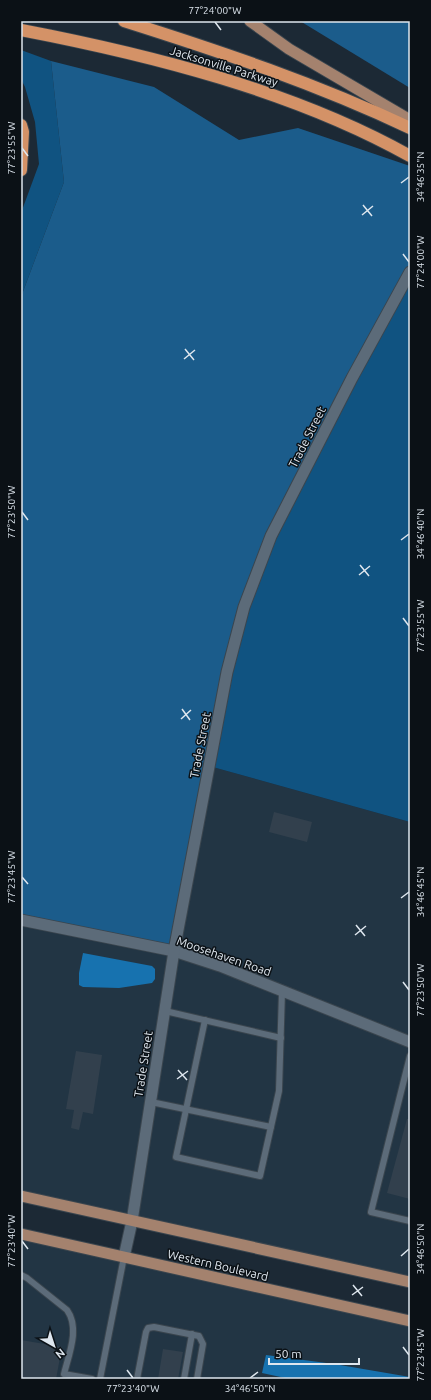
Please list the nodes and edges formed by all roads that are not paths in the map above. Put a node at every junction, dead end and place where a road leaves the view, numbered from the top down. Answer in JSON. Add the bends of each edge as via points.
{"nodes":[{"id":1,"x":124,"y":21,"type":"edge"},
{"id":2,"x":250,"y":21,"type":"edge"},
{"id":3,"x":21,"y":30,"type":"edge"},
{"id":4,"x":410,"y":120,"type":"edge"},
{"id":5,"x":21,"y":124,"type":"edge"},
{"id":6,"x":410,"y":128,"type":"edge"},
{"id":7,"x":410,"y":156,"type":"edge"},
{"id":8,"x":21,"y":170,"type":"edge"},
{"id":9,"x":410,"y":272,"type":"edge"},
{"id":10,"x":21,"y":920,"type":"edge"},
{"id":11,"x":174,"y":951,"type":"junction"},
{"id":12,"x":282,"y":991,"type":"junction"},
{"id":13,"x":165,"y":1011,"type":"junction"},
{"id":14,"x":205,"y":1020,"type":"junction"},
{"id":15,"x":281,"y":1038,"type":"junction"},
{"id":16,"x":410,"y":1042,"type":"edge"},
{"id":17,"x":410,"y":1056,"type":"edge"},
{"id":18,"x":151,"y":1102,"type":"junction"},
{"id":19,"x":188,"y":1109,"type":"junction"},
{"id":20,"x":271,"y":1126,"type":"junction"},
{"id":21,"x":21,"y":1196,"type":"edge"},
{"id":22,"x":132,"y":1221,"type":"junction"},
{"id":23,"x":410,"y":1221,"type":"edge"},
{"id":24,"x":21,"y":1234,"type":"edge"},
{"id":25,"x":124,"y":1257,"type":"junction"},
{"id":26,"x":21,"y":1275,"type":"edge"},
{"id":27,"x":410,"y":1282,"type":"edge"},
{"id":28,"x":410,"y":1321,"type":"edge"},
{"id":29,"x":192,"y":1334,"type":"junction"},
{"id":30,"x":92,"y":1379,"type":"edge"},
{"id":31,"x":100,"y":1379,"type":"edge"},
{"id":32,"x":137,"y":1379,"type":"edge"},
{"id":33,"x":184,"y":1379,"type":"edge"},
{"id":34,"x":197,"y":1379,"type":"edge"}],
"edges":[{"from":1,"to":6,"type":"highway","name":"Jacksonville Parkway","via":[[227,54],[354,101]]},
{"from":2,"to":4,"type":"main road","via":[[289,49]]},
{"from":3,"to":7,"type":"highway","name":"Jacksonville Parkway","via":[[144,56],[265,92],[374,136]]},
{"from":5,"to":8,"type":"highway"},
{"from":9,"to":11,"type":"street","name":"Trade Street","via":[[271,536],[244,607],[227,672]]},
{"from":10,"to":11,"type":"street","name":"Moosehaven Road"},
{"from":11,"to":12,"type":"street","name":"Moosehaven Road"},
{"from":11,"to":13,"type":"street","name":"Trade Street"},
{"from":12,"to":15,"type":"lane"},
{"from":12,"to":16,"type":"street","name":"Moosehaven Road"},
{"from":13,"to":14,"type":"lane"},
{"from":13,"to":18,"type":"street","name":"Trade Street"},
{"from":14,"to":15,"type":"lane"},
{"from":14,"to":19,"type":"lane"},
{"from":15,"to":20,"type":"lane","via":[[279,1091]]},
{"from":17,"to":23,"type":"lane","via":[[371,1212]]},
{"from":18,"to":19,"type":"lane"},
{"from":18,"to":22,"type":"street","name":"Trade Street"},
{"from":19,"to":20,"type":"lane"},
{"from":19,"to":20,"type":"lane","via":[[176,1157],[260,1176]]},
{"from":21,"to":22,"type":"main road","name":"Western Boulevard"},
{"from":22,"to":25,"type":"street","name":"Trade Street"},
{"from":22,"to":27,"type":"main road","name":"Western Boulevard"},
{"from":24,"to":25,"type":"main road","name":"Western Boulevard"},
{"from":25,"to":28,"type":"main road","name":"Western Boulevard"},
{"from":25,"to":31,"type":"lane"},
{"from":26,"to":30,"type":"lane","via":[[28,1278],[71,1316],[73,1330],[64,1374]]},
{"from":29,"to":32,"type":"lane","via":[[148,1328]]},
{"from":29,"to":33,"type":"lane"},
{"from":29,"to":34,"type":"lane","via":[[203,1340]]}]}
